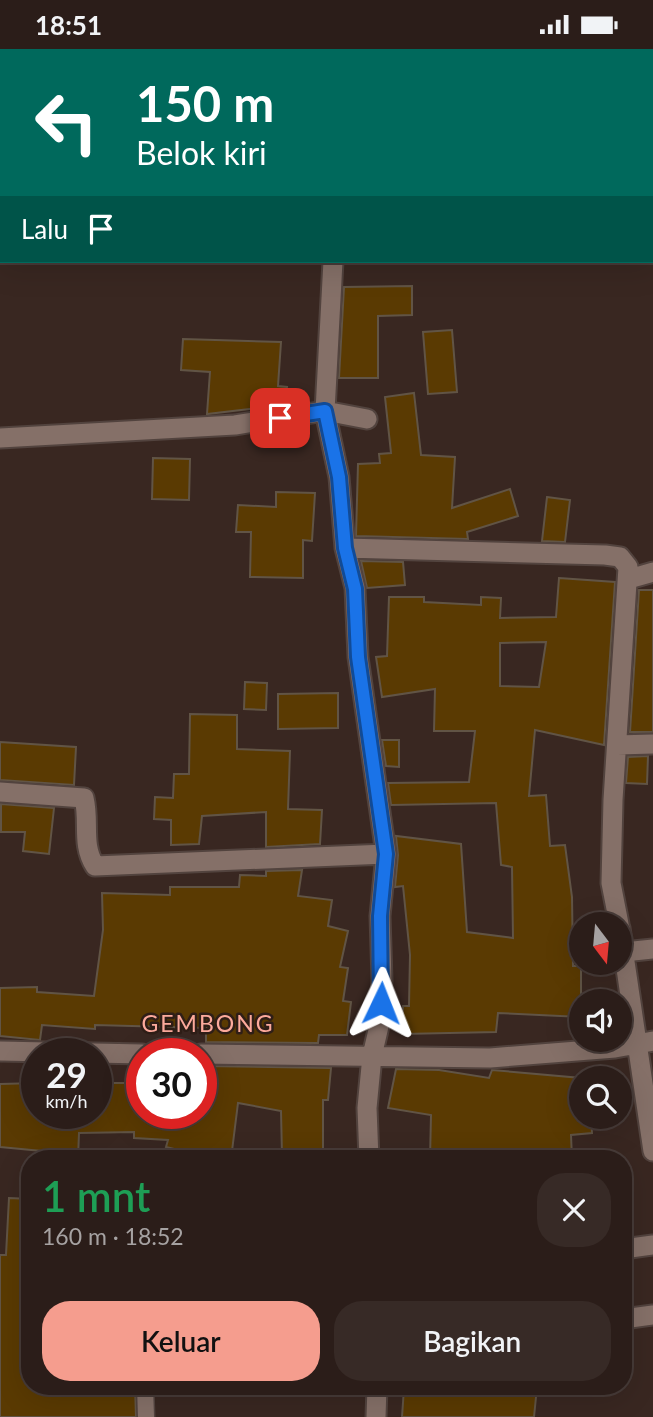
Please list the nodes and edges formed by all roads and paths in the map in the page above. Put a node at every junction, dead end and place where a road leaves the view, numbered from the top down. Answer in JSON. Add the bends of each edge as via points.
{"nodes":[{"id":1,"x":332,"y":263,"type":"edge"},
{"id":2,"x":325,"y":411,"type":"junction"},
{"id":3,"x":367,"y":419,"type":"dead end"},
{"id":4,"x":0,"y":438,"type":"edge"},
{"id":5,"x":345,"y":548,"type":"junction"},
{"id":6,"x":653,"y":572,"type":"edge"},
{"id":7,"x":629,"y":579,"type":"junction"},
{"id":8,"x":653,"y":744,"type":"edge"},
{"id":9,"x":617,"y":745,"type":"junction"},
{"id":10,"x":0,"y":792,"type":"edge"},
{"id":11,"x":386,"y":854,"type":"junction"},
{"id":12,"x":616,"y":912,"type":"edge"},
{"id":13,"x":653,"y":949,"type":"edge"},
{"id":14,"x":632,"y":951,"type":"edge"},
{"id":15,"x":629,"y":975,"type":"edge"},
{"id":16,"x":645,"y":1041,"type":"edge"},
{"id":17,"x":0,"y":1051,"type":"edge"},
{"id":18,"x":126,"y":1054,"type":"edge"},
{"id":19,"x":217,"y":1054,"type":"edge"},
{"id":20,"x":372,"y":1056,"type":"junction"},
{"id":21,"x":369,"y":1150,"type":"edge"},
{"id":22,"x":653,"y":1151,"type":"edge"},
{"id":23,"x":653,"y":1245,"type":"edge"},
{"id":24,"x":632,"y":1248,"type":"edge"},
{"id":25,"x":653,"y":1315,"type":"edge"},
{"id":26,"x":632,"y":1318,"type":"edge"},
{"id":27,"x":145,"y":1395,"type":"edge"},
{"id":28,"x":377,"y":1395,"type":"edge"},
{"id":29,"x":146,"y":1417,"type":"edge"},
{"id":30,"x":376,"y":1417,"type":"edge"}],
"edges":[{"from":1,"to":2,"type":"street"},
{"from":2,"to":3,"type":"street"},
{"from":2,"to":4,"type":"street","via":[[235,425]]},
{"from":2,"to":5,"type":"street","via":[[339,477]]},
{"from":5,"to":7,"type":"street","via":[[605,555],[620,557],[628,567]]},
{"from":5,"to":11,"type":"street","via":[[355,589],[358,657]]},
{"from":6,"to":7,"type":"street"},
{"from":7,"to":9,"type":"street"},
{"from":8,"to":9,"type":"street"},
{"from":9,"to":12,"type":"street","via":[[611,883]]},
{"from":10,"to":11,"type":"street","via":[[83,798],[86,852],[95,866]]},
{"from":11,"to":20,"type":"street","via":[[379,1026]]},
{"from":13,"to":14,"type":"street"},
{"from":15,"to":16,"type":"street"},
{"from":16,"to":20,"type":"street","via":[[615,1048],[490,1058]]},
{"from":16,"to":22,"type":"street"},
{"from":17,"to":18,"type":"street"},
{"from":19,"to":20,"type":"street"},
{"from":20,"to":21,"type":"street"},
{"from":23,"to":24,"type":"street"},
{"from":25,"to":26,"type":"street"},
{"from":27,"to":29,"type":"lane"},
{"from":28,"to":30,"type":"street"}]}
